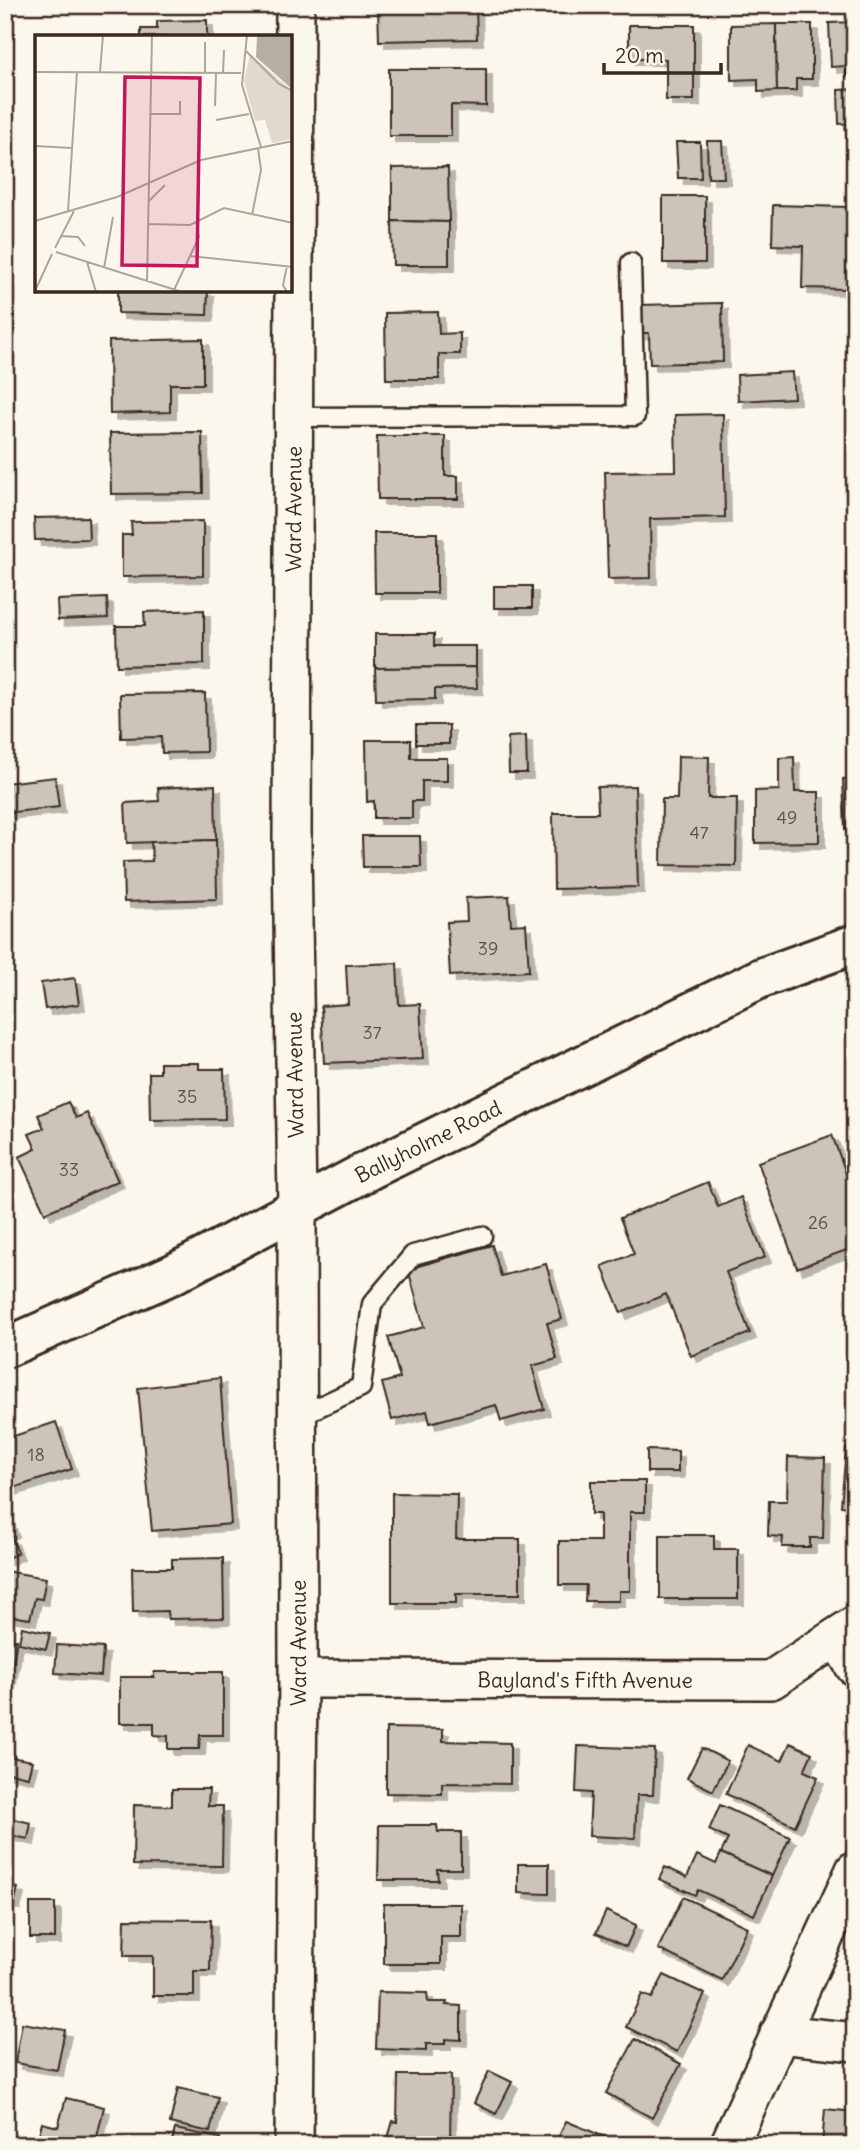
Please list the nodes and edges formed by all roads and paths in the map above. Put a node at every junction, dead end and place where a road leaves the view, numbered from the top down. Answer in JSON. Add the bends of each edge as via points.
{"nodes":[{"id":1,"x":295,"y":5,"type":"edge"},
{"id":2,"x":631,"y":263,"type":"dead end"},
{"id":3,"x":292,"y":417,"type":"junction"},
{"id":4,"x":855,"y":944,"type":"edge"},
{"id":5,"x":297,"y":1207,"type":"junction"},
{"id":6,"x":482,"y":1236,"type":"dead end"},
{"id":7,"x":5,"y":1348,"type":"edge"},
{"id":8,"x":297,"y":1418,"type":"junction"},
{"id":9,"x":849,"y":1643,"type":"edge"},
{"id":10,"x":298,"y":1678,"type":"junction"},
{"id":11,"x":855,"y":1870,"type":"edge"},
{"id":12,"x":779,"y":2034,"type":"junction"},
{"id":13,"x":855,"y":2042,"type":"edge"},
{"id":14,"x":294,"y":2145,"type":"edge"},
{"id":15,"x":730,"y":2145,"type":"edge"}],
"edges":[{"from":1,"to":3,"type":"street","name":"Ward Avenue"},
{"from":2,"to":3,"type":"lane","via":[[635,415]]},
{"from":3,"to":5,"type":"street","name":"Ward Avenue"},
{"from":4,"to":5,"type":"main road","name":"Ballyholme Road","via":[[761,978]]},
{"from":5,"to":7,"type":"main road","name":"Ballyholme Road","via":[[173,1273]]},
{"from":5,"to":8,"type":"street","name":"Ward Avenue"},
{"from":6,"to":8,"type":"lane","via":[[413,1255],[372,1304],[361,1387]]},
{"from":8,"to":10,"type":"street","name":"Ward Avenue"},
{"from":9,"to":10,"type":"street","name":"Bayland's Fifth Avenue","via":[[771,1680]]},
{"from":10,"to":14,"type":"street","name":"Ward Avenue"},
{"from":11,"to":12,"type":"street"},
{"from":12,"to":13,"type":"street"},
{"from":12,"to":15,"type":"street"}]}
